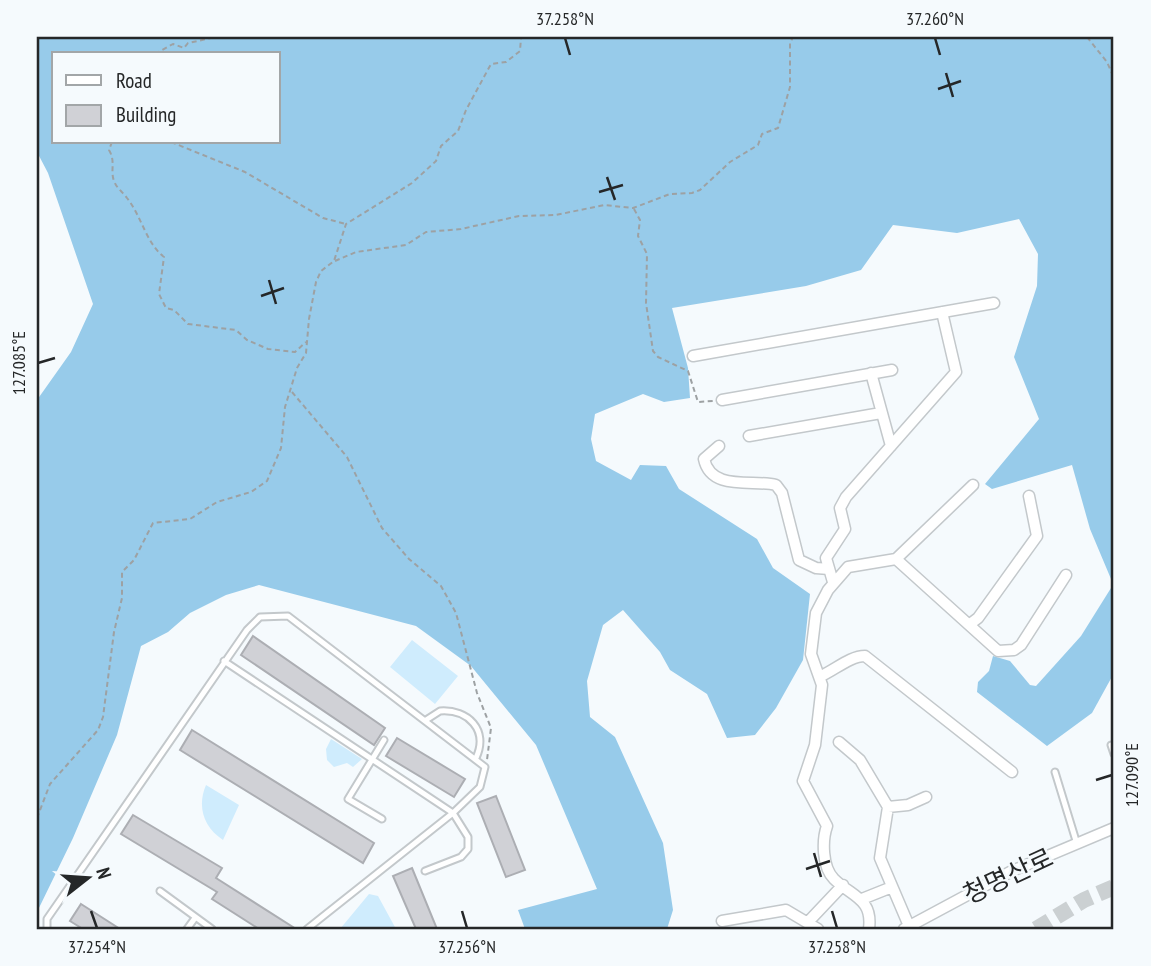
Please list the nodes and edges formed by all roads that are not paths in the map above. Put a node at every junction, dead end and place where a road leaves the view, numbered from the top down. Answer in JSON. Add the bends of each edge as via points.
{"nodes":[{"id":1,"x":994,"y":303,"type":"dead end"},
{"id":2,"x":942,"y":313,"type":"junction"},
{"id":3,"x":693,"y":356,"type":"dead end"},
{"id":4,"x":892,"y":370,"type":"dead end"},
{"id":5,"x":871,"y":373,"type":"junction"},
{"id":6,"x":722,"y":400,"type":"road end"},
{"id":7,"x":881,"y":413,"type":"junction"},
{"id":8,"x":749,"y":436,"type":"dead end"},
{"id":9,"x":719,"y":446,"type":"dead end"},
{"id":10,"x":891,"y":446,"type":"junction"},
{"id":11,"x":973,"y":485,"type":"dead end"},
{"id":12,"x":1029,"y":496,"type":"dead end"},
{"id":13,"x":896,"y":559,"type":"junction"},
{"id":14,"x":829,"y":569,"type":"junction"},
{"id":15,"x":1066,"y":575,"type":"dead end"},
{"id":16,"x":833,"y":582,"type":"junction"},
{"id":17,"x":970,"y":624,"type":"junction"},
{"id":18,"x":224,"y":661,"type":"junction"},
{"id":19,"x":821,"y":676,"type":"junction"},
{"id":20,"x":426,"y":720,"type":"junction"},
{"id":21,"x":384,"y":740,"type":"dead end"},
{"id":22,"x":839,"y":742,"type":"dead end"},
{"id":23,"x":1111,"y":745,"type":"dead end"},
{"id":24,"x":1114,"y":754,"type":"edge"},
{"id":25,"x":476,"y":758,"type":"junction"},
{"id":26,"x":372,"y":759,"type":"junction"},
{"id":27,"x":1012,"y":772,"type":"dead end"},
{"id":28,"x":1055,"y":772,"type":"dead end"},
{"id":29,"x":926,"y":797,"type":"dead end"},
{"id":30,"x":888,"y":807,"type":"junction"},
{"id":31,"x":453,"y":813,"type":"junction"},
{"id":32,"x":382,"y":819,"type":"dead end"},
{"id":33,"x":1114,"y":828,"type":"edge"},
{"id":34,"x":1077,"y":844,"type":"junction"},
{"id":35,"x":425,"y":871,"type":"dead end"},
{"id":36,"x":843,"y":885,"type":"junction"},
{"id":37,"x":892,"y":887,"type":"junction"},
{"id":38,"x":160,"y":891,"type":"dead end"},
{"id":39,"x":862,"y":898,"type":"junction"},
{"id":40,"x":195,"y":918,"type":"junction"},
{"id":41,"x":317,"y":921,"type":"junction"},
{"id":42,"x":722,"y":921,"type":"dead end"},
{"id":43,"x":809,"y":921,"type":"junction"},
{"id":44,"x":906,"y":928,"type":"edge"},
{"id":45,"x":47,"y":929,"type":"edge"},
{"id":46,"x":187,"y":929,"type":"edge"},
{"id":47,"x":212,"y":929,"type":"edge"},
{"id":48,"x":307,"y":929,"type":"edge"},
{"id":49,"x":321,"y":929,"type":"edge"},
{"id":50,"x":818,"y":929,"type":"edge"},
{"id":51,"x":869,"y":929,"type":"edge"}],
"edges":[{"from":1,"to":2,"type":"street"},
{"from":2,"to":3,"type":"street"},
{"from":2,"to":10,"type":"street","via":[[956,372]]},
{"from":4,"to":5,"type":"street"},
{"from":5,"to":6,"type":"street"},
{"from":5,"to":7,"type":"street"},
{"from":7,"to":8,"type":"street"},
{"from":7,"to":10,"type":"street"},
{"from":9,"to":14,"type":"street","via":[[704,459],[705,464],[718,477],[737,484],[776,485],[799,560]]},
{"from":10,"to":14,"type":"street","via":[[840,508],[845,529],[826,558]]},
{"from":11,"to":13,"type":"street"},
{"from":12,"to":17,"type":"street","via":[[1037,536]]},
{"from":13,"to":16,"type":"street","via":[[851,566]]},
{"from":13,"to":17,"type":"street"},
{"from":14,"to":16,"type":"street"},
{"from":15,"to":17,"type":"street","via":[[1018,648],[995,651]]},
{"from":16,"to":19,"type":"street","via":[[818,607],[813,640],[811,657]]},
{"from":18,"to":20,"type":"lane","via":[[260,617],[288,616]]},
{"from":18,"to":26,"type":"lane"},
{"from":18,"to":45,"type":"lane","via":[[47,919]]},
{"from":19,"to":27,"type":"street","via":[[856,656],[865,656]]},
{"from":19,"to":36,"type":"street","via":[[815,746],[803,781],[827,826],[822,844],[831,875]]},
{"from":20,"to":25,"type":"lane"},
{"from":20,"to":25,"type":"lane","via":[[440,711],[464,714],[482,738]]},
{"from":21,"to":26,"type":"lane"},
{"from":22,"to":30,"type":"street","via":[[860,760]]},
{"from":23,"to":24,"type":"lane"},
{"from":25,"to":31,"type":"lane","via":[[485,768],[480,787]]},
{"from":26,"to":31,"type":"lane"},
{"from":26,"to":32,"type":"lane","via":[[348,799]]},
{"from":28,"to":34,"type":"lane"},
{"from":29,"to":30,"type":"street"},
{"from":30,"to":37,"type":"street","via":[[880,858]]},
{"from":31,"to":35,"type":"lane","via":[[468,837],[468,849]]},
{"from":31,"to":41,"type":"lane"},
{"from":33,"to":34,"type":"street","name":"청명산로"},
{"from":34,"to":44,"type":"street","name":"청명산로","via":[[1012,871]]},
{"from":36,"to":39,"type":"street"},
{"from":36,"to":43,"type":"street"},
{"from":37,"to":39,"type":"street"},
{"from":37,"to":44,"type":"street"},
{"from":38,"to":40,"type":"lane"},
{"from":39,"to":51,"type":"street"},
{"from":40,"to":46,"type":"lane"},
{"from":40,"to":47,"type":"lane"},
{"from":41,"to":48,"type":"lane"},
{"from":41,"to":49,"type":"lane"},
{"from":42,"to":43,"type":"street","via":[[781,909]]},
{"from":43,"to":50,"type":"street"}]}
